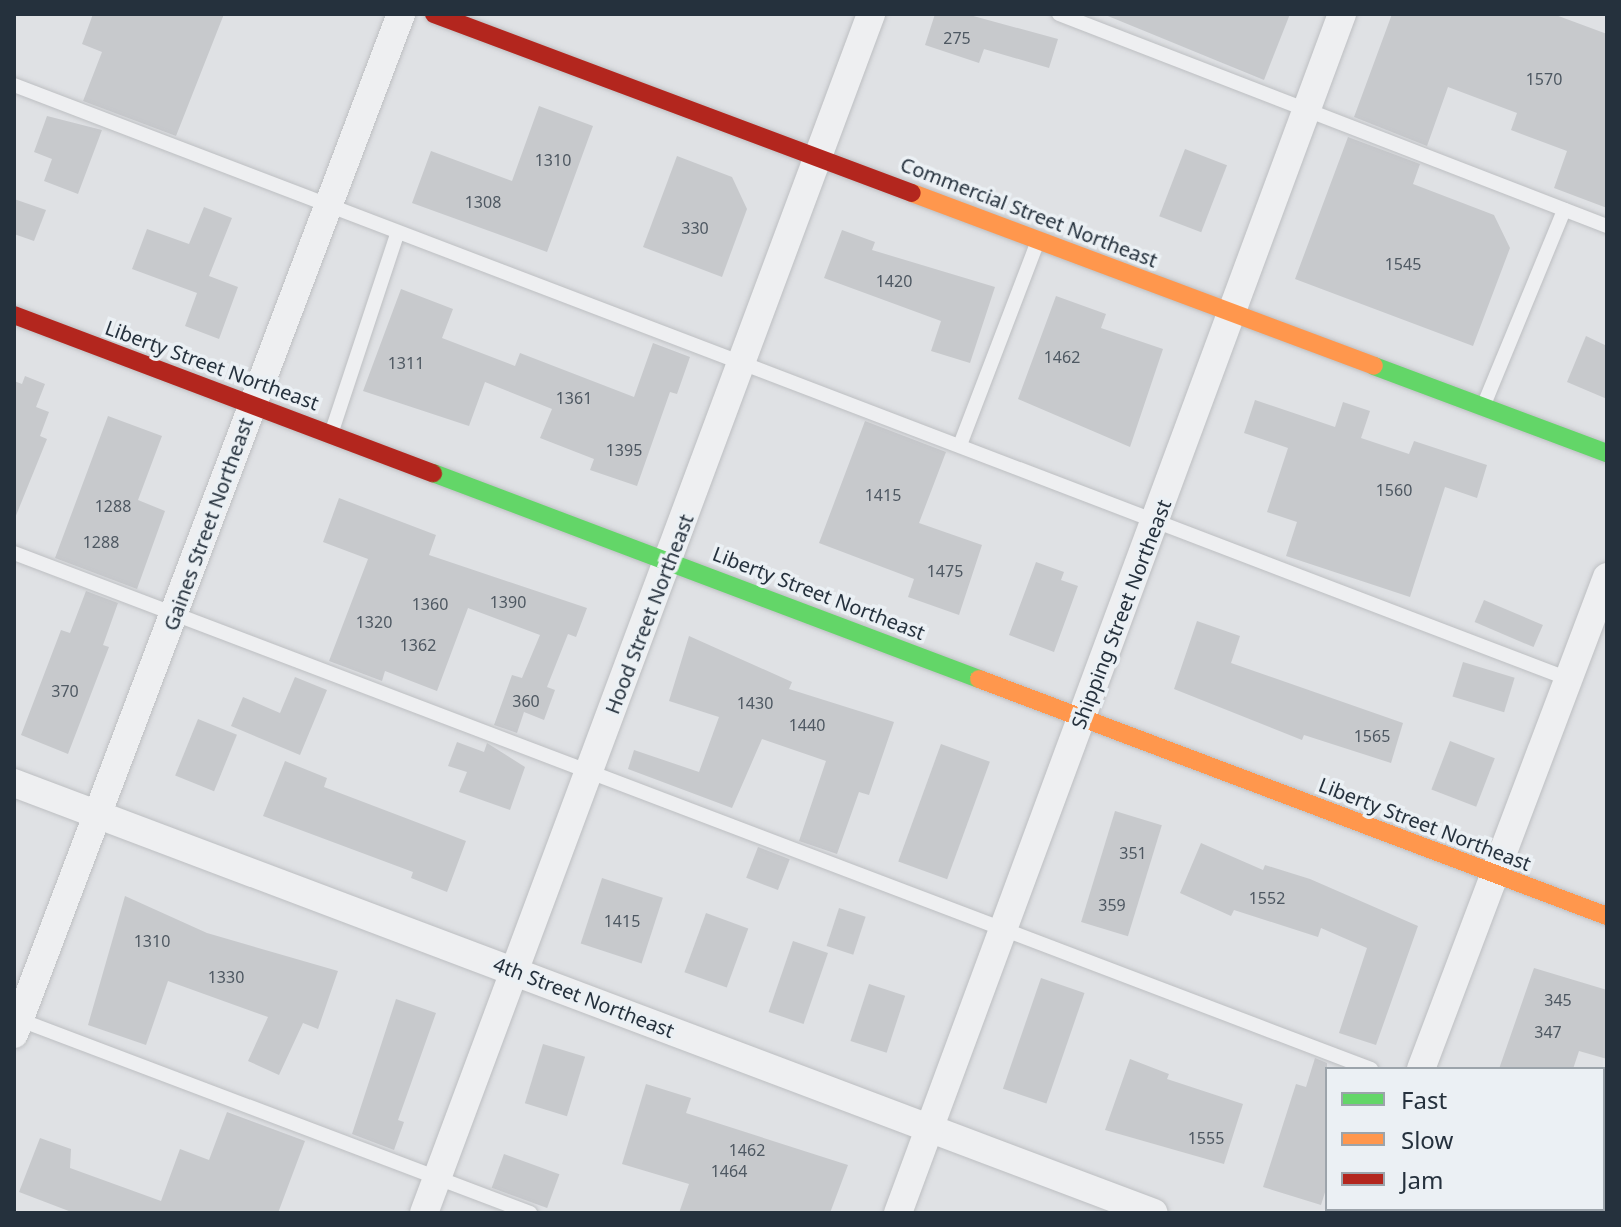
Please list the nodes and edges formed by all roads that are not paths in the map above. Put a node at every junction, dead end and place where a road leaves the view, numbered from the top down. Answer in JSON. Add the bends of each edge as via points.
{"nodes":[{"id":1,"x":401,"y":14,"type":"edge"},
{"id":2,"x":434,"y":14,"type":"edge"},
{"id":3,"x":871,"y":14,"type":"edge"},
{"id":4,"x":1059,"y":14,"type":"edge"},
{"id":5,"x":1342,"y":14,"type":"edge"},
{"id":6,"x":14,"y":85,"type":"edge"},
{"id":7,"x":1305,"y":114,"type":"junction"},
{"id":8,"x":817,"y":155,"type":"junction"},
{"id":9,"x":328,"y":207,"type":"junction"},
{"id":10,"x":1564,"y":210,"type":"junction"},
{"id":11,"x":1607,"y":226,"type":"edge"},
{"id":12,"x":397,"y":234,"type":"junction"},
{"id":13,"x":1038,"y":239,"type":"junction"},
{"id":14,"x":1233,"y":313,"type":"junction"},
{"id":15,"x":14,"y":315,"type":"edge"},
{"id":16,"x":741,"y":363,"type":"junction"},
{"id":17,"x":253,"y":404,"type":"junction"},
{"id":18,"x":1483,"y":407,"type":"junction"},
{"id":19,"x":331,"y":433,"type":"junction"},
{"id":20,"x":960,"y":445,"type":"junction"},
{"id":21,"x":1607,"y":453,"type":"edge"},
{"id":22,"x":1157,"y":518,"type":"junction"},
{"id":23,"x":14,"y":553,"type":"edge"},
{"id":24,"x":670,"y":560,"type":"junction"},
{"id":25,"x":1607,"y":577,"type":"edge"},
{"id":26,"x":175,"y":613,"type":"junction"},
{"id":27,"x":1569,"y":679,"type":"junction"},
{"id":28,"x":1081,"y":716,"type":"junction"},
{"id":29,"x":589,"y":774,"type":"junction"},
{"id":30,"x":14,"y":783,"type":"edge"},
{"id":31,"x":100,"y":815,"type":"junction"},
{"id":32,"x":1495,"y":874,"type":"junction"},
{"id":33,"x":1607,"y":916,"type":"edge"},
{"id":34,"x":1003,"y":928,"type":"junction"},
{"id":35,"x":515,"y":971,"type":"junction"},
{"id":36,"x":16,"y":1024,"type":"edge"},
{"id":37,"x":1366,"y":1067,"type":"edge"},
{"id":38,"x":1422,"y":1067,"type":"edge"},
{"id":39,"x":930,"y":1127,"type":"junction"},
{"id":40,"x":437,"y":1178,"type":"junction"},
{"id":41,"x":424,"y":1213,"type":"edge"},
{"id":42,"x":530,"y":1213,"type":"edge"},
{"id":43,"x":898,"y":1213,"type":"edge"},
{"id":44,"x":1154,"y":1213,"type":"edge"}],
"edges":[{"from":1,"to":9,"type":"street","name":"Gaines Street Northeast"},
{"from":2,"to":8,"type":"highway","name":"Commercial Street Northeast"},
{"from":3,"to":8,"type":"street","name":"Hood Street Northeast"},
{"from":4,"to":7,"type":"lane"},
{"from":5,"to":7,"type":"street","name":"Shipping Street Northeast"},
{"from":6,"to":9,"type":"lane"},
{"from":7,"to":10,"type":"lane"},
{"from":7,"to":14,"type":"street","name":"Shipping Street Northeast"},
{"from":8,"to":13,"type":"highway","name":"Commercial Street Northeast"},
{"from":8,"to":16,"type":"street","name":"Hood Street Northeast"},
{"from":9,"to":12,"type":"lane"},
{"from":9,"to":17,"type":"street","name":"Gaines Street Northeast"},
{"from":10,"to":11,"type":"lane"},
{"from":10,"to":18,"type":"lane"},
{"from":12,"to":16,"type":"lane"},
{"from":12,"to":19,"type":"lane"},
{"from":13,"to":14,"type":"highway","name":"Commercial Street Northeast"},
{"from":13,"to":20,"type":"lane"},
{"from":14,"to":18,"type":"highway","name":"Commercial Street Northeast"},
{"from":14,"to":22,"type":"street","name":"Shipping Street Northeast"},
{"from":15,"to":17,"type":"highway","name":"Liberty Street Northeast"},
{"from":16,"to":20,"type":"lane"},
{"from":16,"to":24,"type":"street","name":"Hood Street Northeast"},
{"from":17,"to":19,"type":"highway","name":"Liberty Street Northeast"},
{"from":17,"to":26,"type":"street","name":"Gaines Street Northeast"},
{"from":18,"to":21,"type":"highway","name":"Commercial Street Northeast"},
{"from":19,"to":24,"type":"highway","name":"Liberty Street Northeast"},
{"from":20,"to":22,"type":"lane"},
{"from":22,"to":27,"type":"lane"},
{"from":22,"to":28,"type":"street","name":"Shipping Street Northeast"},
{"from":23,"to":26,"type":"lane"},
{"from":24,"to":28,"type":"highway","name":"Liberty Street Northeast"},
{"from":24,"to":29,"type":"street","name":"Hood Street Northeast"},
{"from":25,"to":27,"type":"street"},
{"from":26,"to":29,"type":"lane"},
{"from":26,"to":31,"type":"street","name":"Gaines Street Northeast"},
{"from":27,"to":32,"type":"street"},
{"from":28,"to":32,"type":"highway","name":"Liberty Street Northeast"},
{"from":28,"to":34,"type":"street","name":"Shipping Street Northeast"},
{"from":29,"to":34,"type":"lane"},
{"from":29,"to":35,"type":"street","name":"Hood Street Northeast"},
{"from":30,"to":31,"type":"street","name":"4th Street Northeast"},
{"from":31,"to":35,"type":"street","name":"4th Street Northeast"},
{"from":31,"to":36,"type":"street","name":"Gaines Street Northeast"},
{"from":32,"to":33,"type":"highway","name":"Liberty Street Northeast"},
{"from":32,"to":38,"type":"street"},
{"from":34,"to":37,"type":"lane"},
{"from":34,"to":39,"type":"street","name":"Shipping Street Northeast"},
{"from":35,"to":39,"type":"street","name":"4th Street Northeast"},
{"from":35,"to":40,"type":"street","name":"Hood Street Northeast"},
{"from":36,"to":40,"type":"lane"},
{"from":39,"to":43,"type":"street","name":"Shipping Street Northeast"},
{"from":39,"to":44,"type":"street","name":"4th Street Northeast"},
{"from":40,"to":41,"type":"street","name":"Hood Street Northeast"},
{"from":40,"to":42,"type":"lane"}]}
